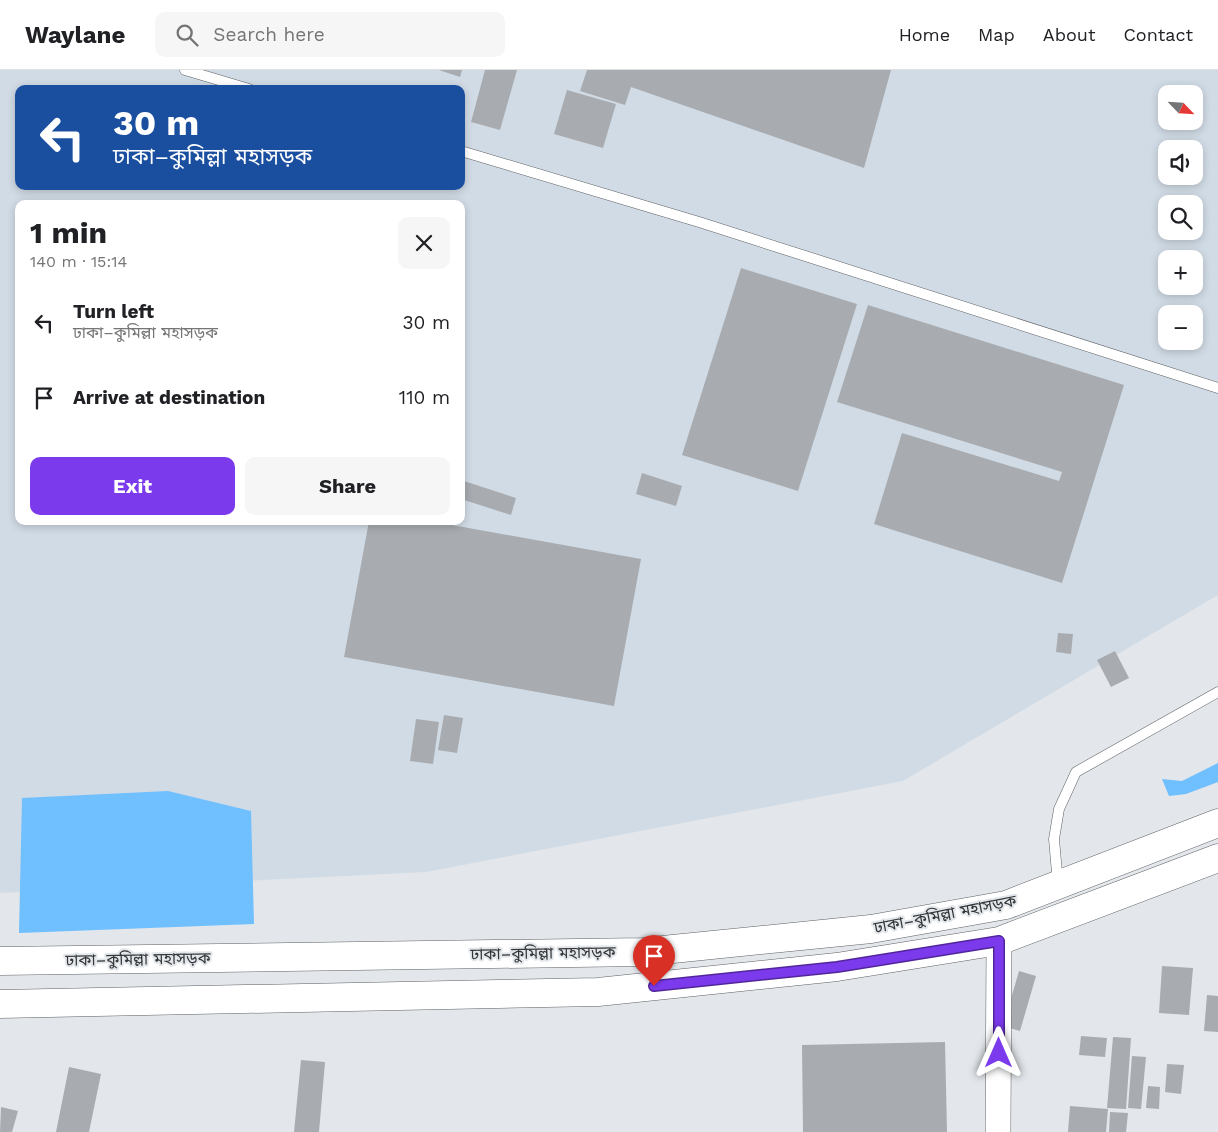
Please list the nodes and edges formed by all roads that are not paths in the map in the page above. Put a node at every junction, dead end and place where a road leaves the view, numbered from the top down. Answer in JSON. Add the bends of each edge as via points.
{"nodes":[{"id":1,"x":186,"y":70,"type":"edge"},
{"id":2,"x":236,"y":85,"type":"edge"},
{"id":3,"x":465,"y":153,"type":"edge"},
{"id":4,"x":1218,"y":388,"type":"edge"},
{"id":5,"x":1218,"y":692,"type":"edge"},
{"id":6,"x":1218,"y":823,"type":"edge"},
{"id":7,"x":1218,"y":858,"type":"edge"},
{"id":8,"x":1058,"y":885,"type":"junction"},
{"id":9,"x":1006,"y":905,"type":"junction"},
{"id":10,"x":1008,"y":938,"type":"junction"},
{"id":11,"x":0,"y":961,"type":"edge"},
{"id":12,"x":0,"y":1004,"type":"edge"},
{"id":13,"x":998,"y":1132,"type":"edge"}],
"edges":[{"from":1,"to":2,"type":"lane"},
{"from":3,"to":4,"type":"lane","via":[[699,222]]},
{"from":5,"to":8,"type":"lane","via":[[1076,772],[1059,809],[1054,839]]},
{"from":6,"to":8,"type":"highway","name":"ঢাকা–কুমিল্লা মহাসড়ক"},
{"from":7,"to":10,"type":"highway","name":"ঢাকা–কুমিল্লা মহাসড়ক"},
{"from":8,"to":9,"type":"highway","name":"ঢাকা–কুমিল্লা মহাসড়ক"},
{"from":9,"to":10,"type":"highway"},
{"from":9,"to":11,"type":"highway","name":"ঢাকা–কুমিল্লা মহাসড়ক","via":[[871,929],[643,952]]},
{"from":10,"to":12,"type":"highway","name":"ঢাকা–কুমিল্লা মহাসড়ক","via":[[837,967],[598,992]]},
{"from":10,"to":13,"type":"street"}]}
